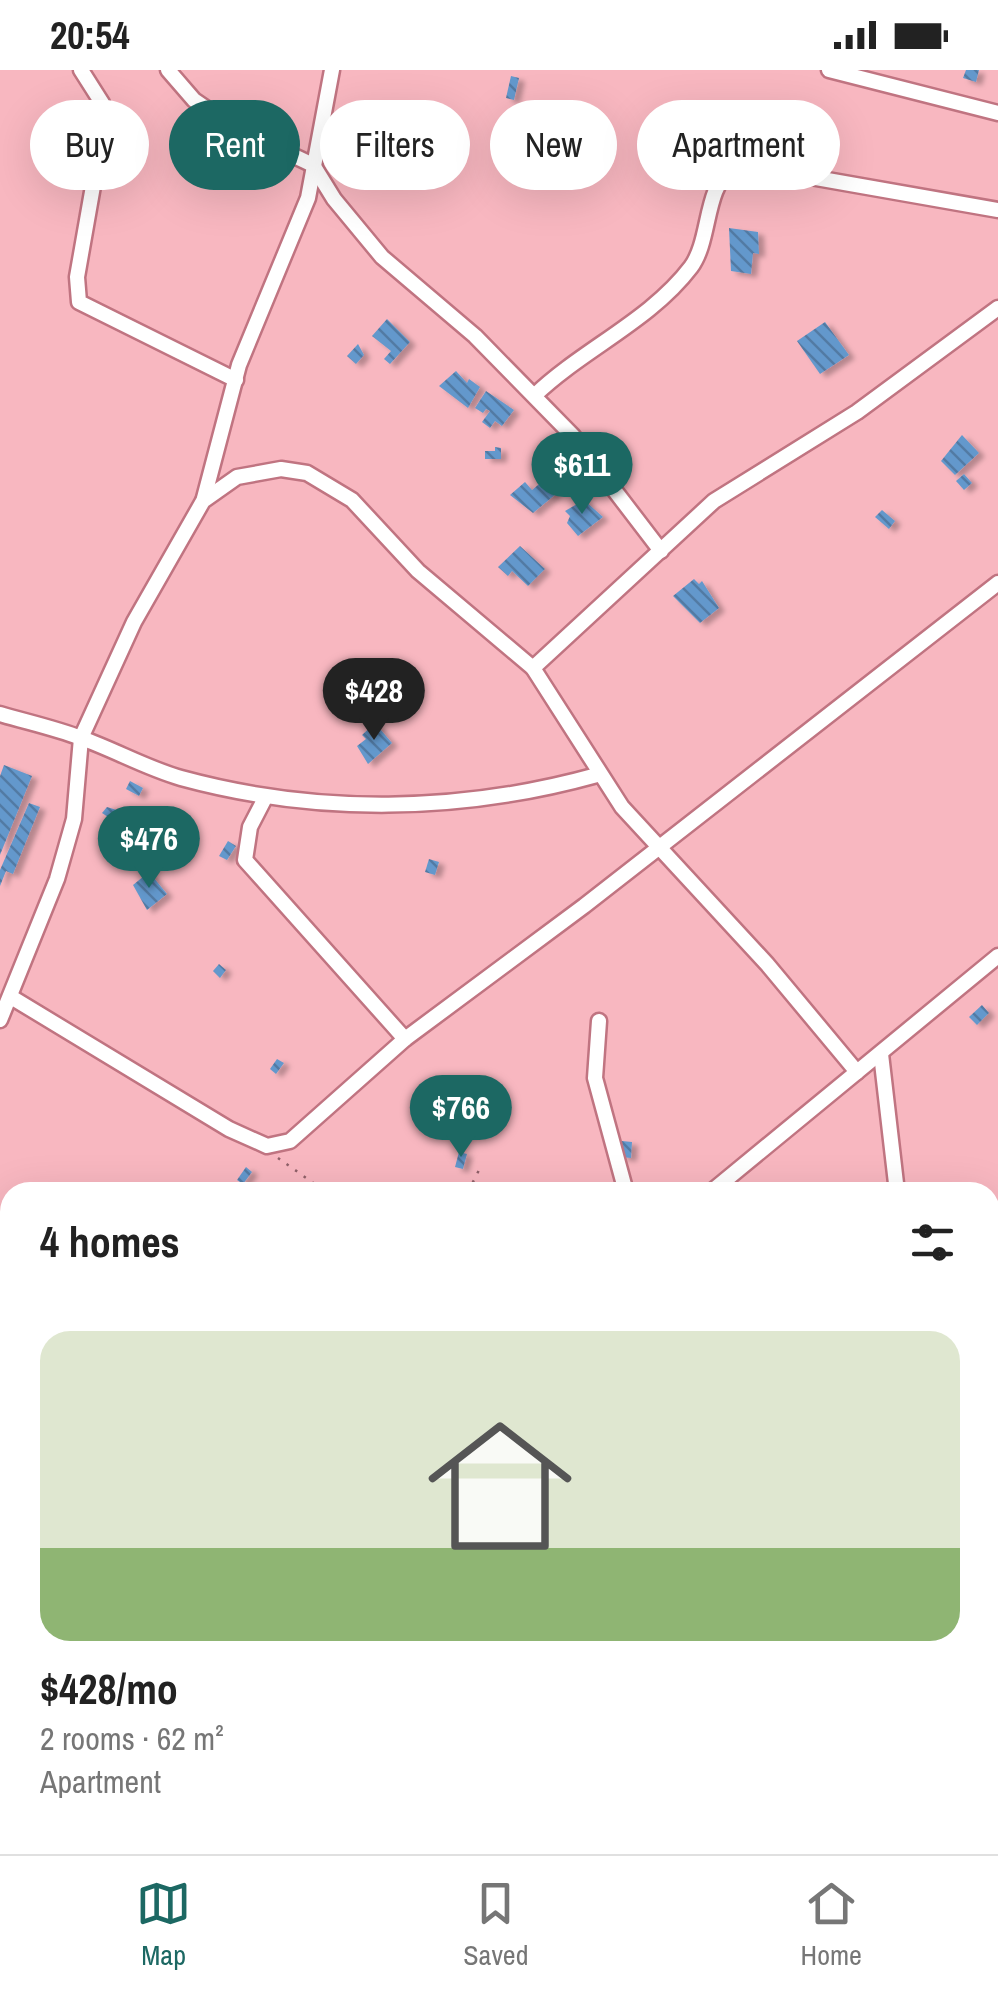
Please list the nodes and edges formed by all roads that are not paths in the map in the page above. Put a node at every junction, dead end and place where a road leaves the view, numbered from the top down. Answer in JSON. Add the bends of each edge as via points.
{"nodes":[{"id":1,"x":81,"y":70,"type":"edge"},
{"id":2,"x":168,"y":70,"type":"edge"},
{"id":3,"x":332,"y":70,"type":"edge"},
{"id":4,"x":829,"y":70,"type":"edge"},
{"id":5,"x":998,"y":113,"type":"edge"},
{"id":6,"x":314,"y":165,"type":"junction"},
{"id":7,"x":998,"y":210,"type":"edge"},
{"id":8,"x":998,"y":308,"type":"edge"},
{"id":9,"x":236,"y":380,"type":"junction"},
{"id":10,"x":535,"y":395,"type":"junction"},
{"id":11,"x":203,"y":501,"type":"junction"},
{"id":12,"x":661,"y":551,"type":"junction"},
{"id":13,"x":998,"y":583,"type":"edge"},
{"id":14,"x":532,"y":668,"type":"junction"},
{"id":15,"x":0,"y":714,"type":"edge"},
{"id":16,"x":82,"y":738,"type":"junction"},
{"id":17,"x":597,"y":775,"type":"junction"},
{"id":18,"x":265,"y":798,"type":"junction"},
{"id":19,"x":658,"y":846,"type":"junction"},
{"id":20,"x":998,"y":956,"type":"edge"},
{"id":21,"x":12,"y":997,"type":"junction"},
{"id":22,"x":0,"y":1020,"type":"edge"},
{"id":23,"x":599,"y":1021,"type":"dead end"},
{"id":24,"x":405,"y":1038,"type":"junction"},
{"id":25,"x":881,"y":1054,"type":"junction"},
{"id":26,"x":857,"y":1072,"type":"junction"},
{"id":27,"x":623,"y":1182,"type":"edge"},
{"id":28,"x":722,"y":1182,"type":"edge"},
{"id":29,"x":895,"y":1182,"type":"edge"}],
"edges":[{"from":1,"to":9,"type":"street","via":[[104,118],[77,277],[79,302]]},
{"from":2,"to":6,"type":"street","via":[[194,100],[236,128]]},
{"from":3,"to":6,"type":"street"},
{"from":4,"to":5,"type":"street"},
{"from":6,"to":9,"type":"street","via":[[308,198]]},
{"from":6,"to":10,"type":"street","via":[[382,257]]},
{"from":7,"to":10,"type":"street","via":[[768,170],[732,170],[719,183],[692,266]]},
{"from":8,"to":12,"type":"street","via":[[857,412],[732,488]]},
{"from":9,"to":11,"type":"street"},
{"from":10,"to":12,"type":"street"},
{"from":11,"to":14,"type":"street","via":[[220,484],[262,470],[308,472],[328,482],[418,572]]},
{"from":11,"to":16,"type":"street","via":[[134,622]]},
{"from":12,"to":14,"type":"street"},
{"from":13,"to":19,"type":"street"},
{"from":14,"to":17,"type":"street"},
{"from":15,"to":16,"type":"street"},
{"from":16,"to":18,"type":"street","via":[[178,777]]},
{"from":16,"to":21,"type":"street","via":[[70,834]]},
{"from":17,"to":18,"type":"street","via":[[395,806]]},
{"from":17,"to":19,"type":"street"},
{"from":18,"to":24,"type":"street","via":[[250,827],[246,860]]},
{"from":19,"to":24,"type":"street"},
{"from":19,"to":26,"type":"street"},
{"from":20,"to":25,"type":"street"},
{"from":21,"to":22,"type":"street"},
{"from":21,"to":24,"type":"street","via":[[267,1146],[290,1142]]},
{"from":23,"to":27,"type":"street","via":[[596,1078]]},
{"from":25,"to":26,"type":"street"},
{"from":25,"to":29,"type":"street"},
{"from":26,"to":28,"type":"street"}]}
